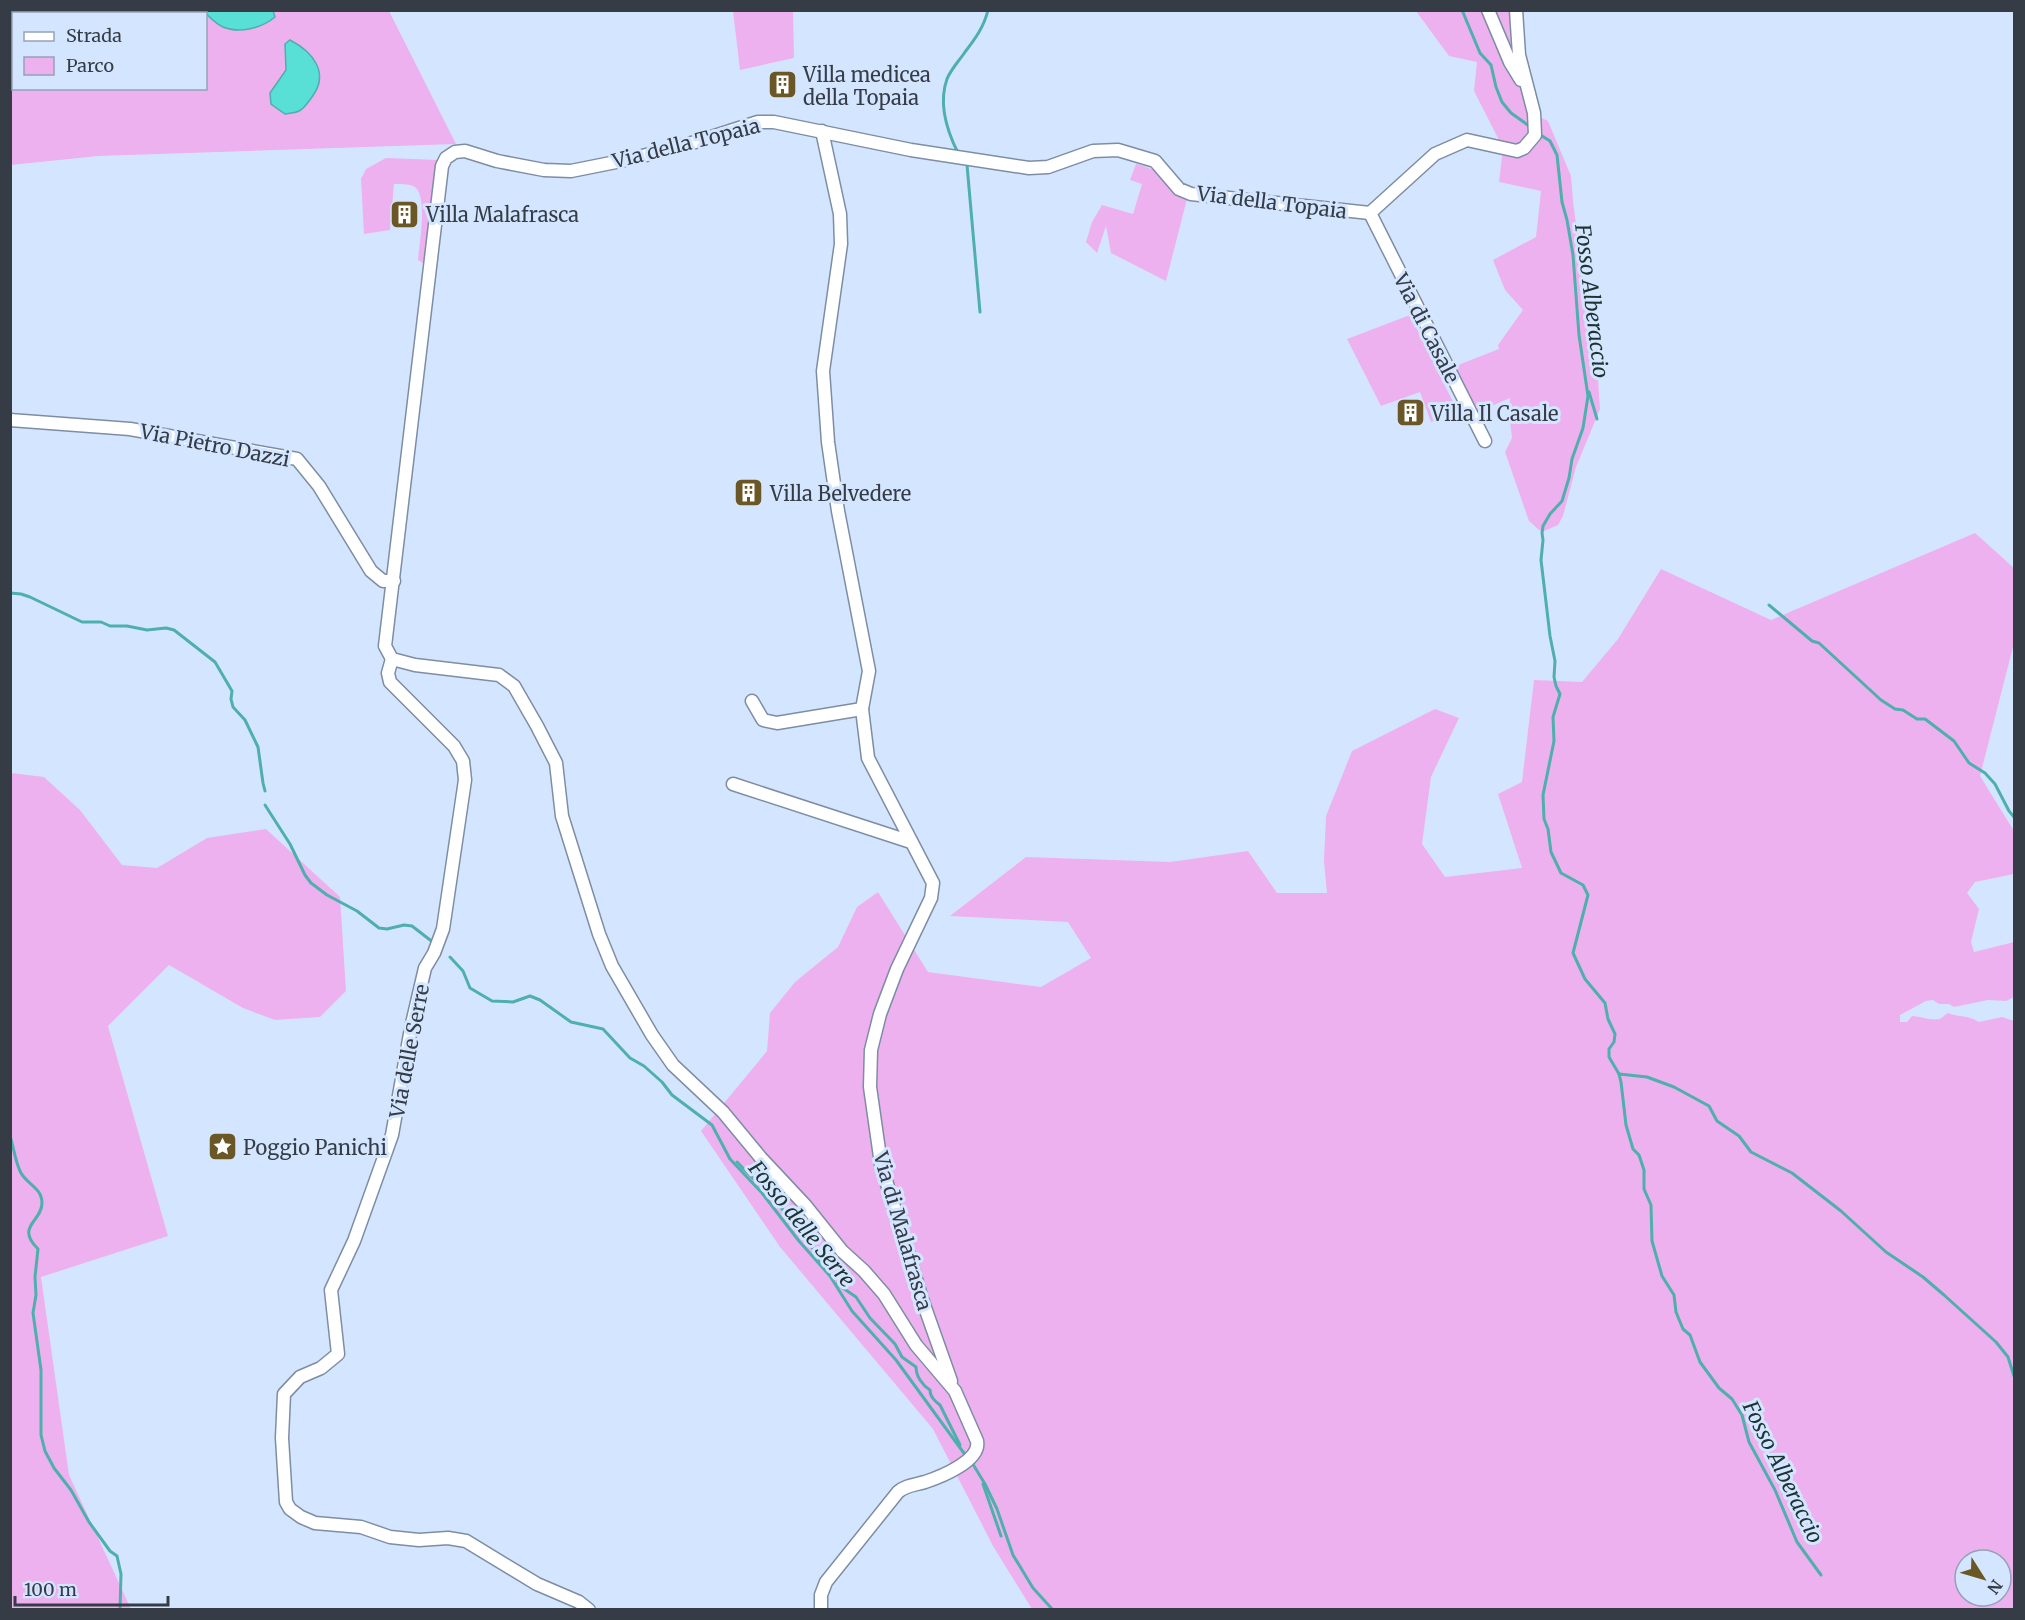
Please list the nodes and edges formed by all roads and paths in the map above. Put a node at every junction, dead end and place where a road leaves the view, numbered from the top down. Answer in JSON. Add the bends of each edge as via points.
{"nodes":[{"id":1,"x":1488,"y":10,"type":"edge"},
{"id":2,"x":1516,"y":10,"type":"edge"},
{"id":3,"x":1529,"y":93,"type":"junction"},
{"id":4,"x":822,"y":131,"type":"junction"},
{"id":5,"x":1370,"y":213,"type":"junction"},
{"id":6,"x":10,"y":420,"type":"edge"},
{"id":7,"x":1485,"y":441,"type":"dead end"},
{"id":8,"x":394,"y":581,"type":"junction"},
{"id":9,"x":392,"y":659,"type":"junction"},
{"id":10,"x":752,"y":701,"type":"dead end"},
{"id":11,"x":862,"y":709,"type":"junction"},
{"id":12,"x":733,"y":784,"type":"dead end"},
{"id":13,"x":911,"y":842,"type":"junction"},
{"id":14,"x":955,"y":1391,"type":"junction"},
{"id":15,"x":588,"y":1610,"type":"edge"},
{"id":16,"x":821,"y":1610,"type":"edge"}],
"edges":[{"from":1,"to":3,"type":"street","via":[[1510,62]]},
{"from":2,"to":3,"type":"street","via":[[1519,55]]},
{"from":3,"to":5,"type":"street","via":[[1535,135],[1524,148],[1512,150],[1467,140],[1447,148],[1435,154]]},
{"from":4,"to":5,"type":"street","name":"Via della Topaia","via":[[911,150],[1029,168],[1048,167],[1093,151],[1118,150],[1155,161],[1179,189],[1191,194]]},
{"from":4,"to":8,"type":"street","name":"Via della Topaia","via":[[758,122],[631,159],[571,171],[497,161],[465,151],[446,158]]},
{"from":4,"to":11,"type":"street","name":"Via di Malafrasca","via":[[840,214],[841,244],[824,371],[828,442],[869,670]]},
{"from":5,"to":7,"type":"street","name":"Via di Casale"},
{"from":6,"to":8,"type":"street","name":"Via Pietro Dazzi","via":[[130,429],[297,459],[319,486],[371,571],[383,581]]},
{"from":8,"to":9,"type":"street","via":[[385,646]]},
{"from":9,"to":14,"type":"street","via":[[499,675],[514,686],[556,763],[562,816],[599,934],[612,966],[652,1035],[673,1065],[723,1112],[884,1294],[916,1345]]},
{"from":9,"to":15,"type":"street","name":"Via delle Serre","via":[[390,682],[454,746],[463,761],[465,780],[443,929],[425,968],[392,1135],[354,1241],[331,1290],[338,1354],[321,1368],[300,1377],[284,1394],[282,1455],[286,1502],[301,1517],[315,1523],[361,1527],[390,1537],[466,1541]]},
{"from":10,"to":11,"type":"street","via":[[763,720],[777,723]]},
{"from":11,"to":13,"type":"street","name":"Via di Malafrasca","via":[[868,758]]},
{"from":12,"to":13,"type":"street"},
{"from":13,"to":14,"type":"street","name":"Via di Malafrasca","via":[[933,883],[931,898],[880,1014],[871,1050],[870,1087],[881,1164]]},
{"from":14,"to":16,"type":"street","name":"Via di Malafrasca","via":[[978,1447],[969,1459],[938,1477],[898,1492],[822,1589]]}]}
